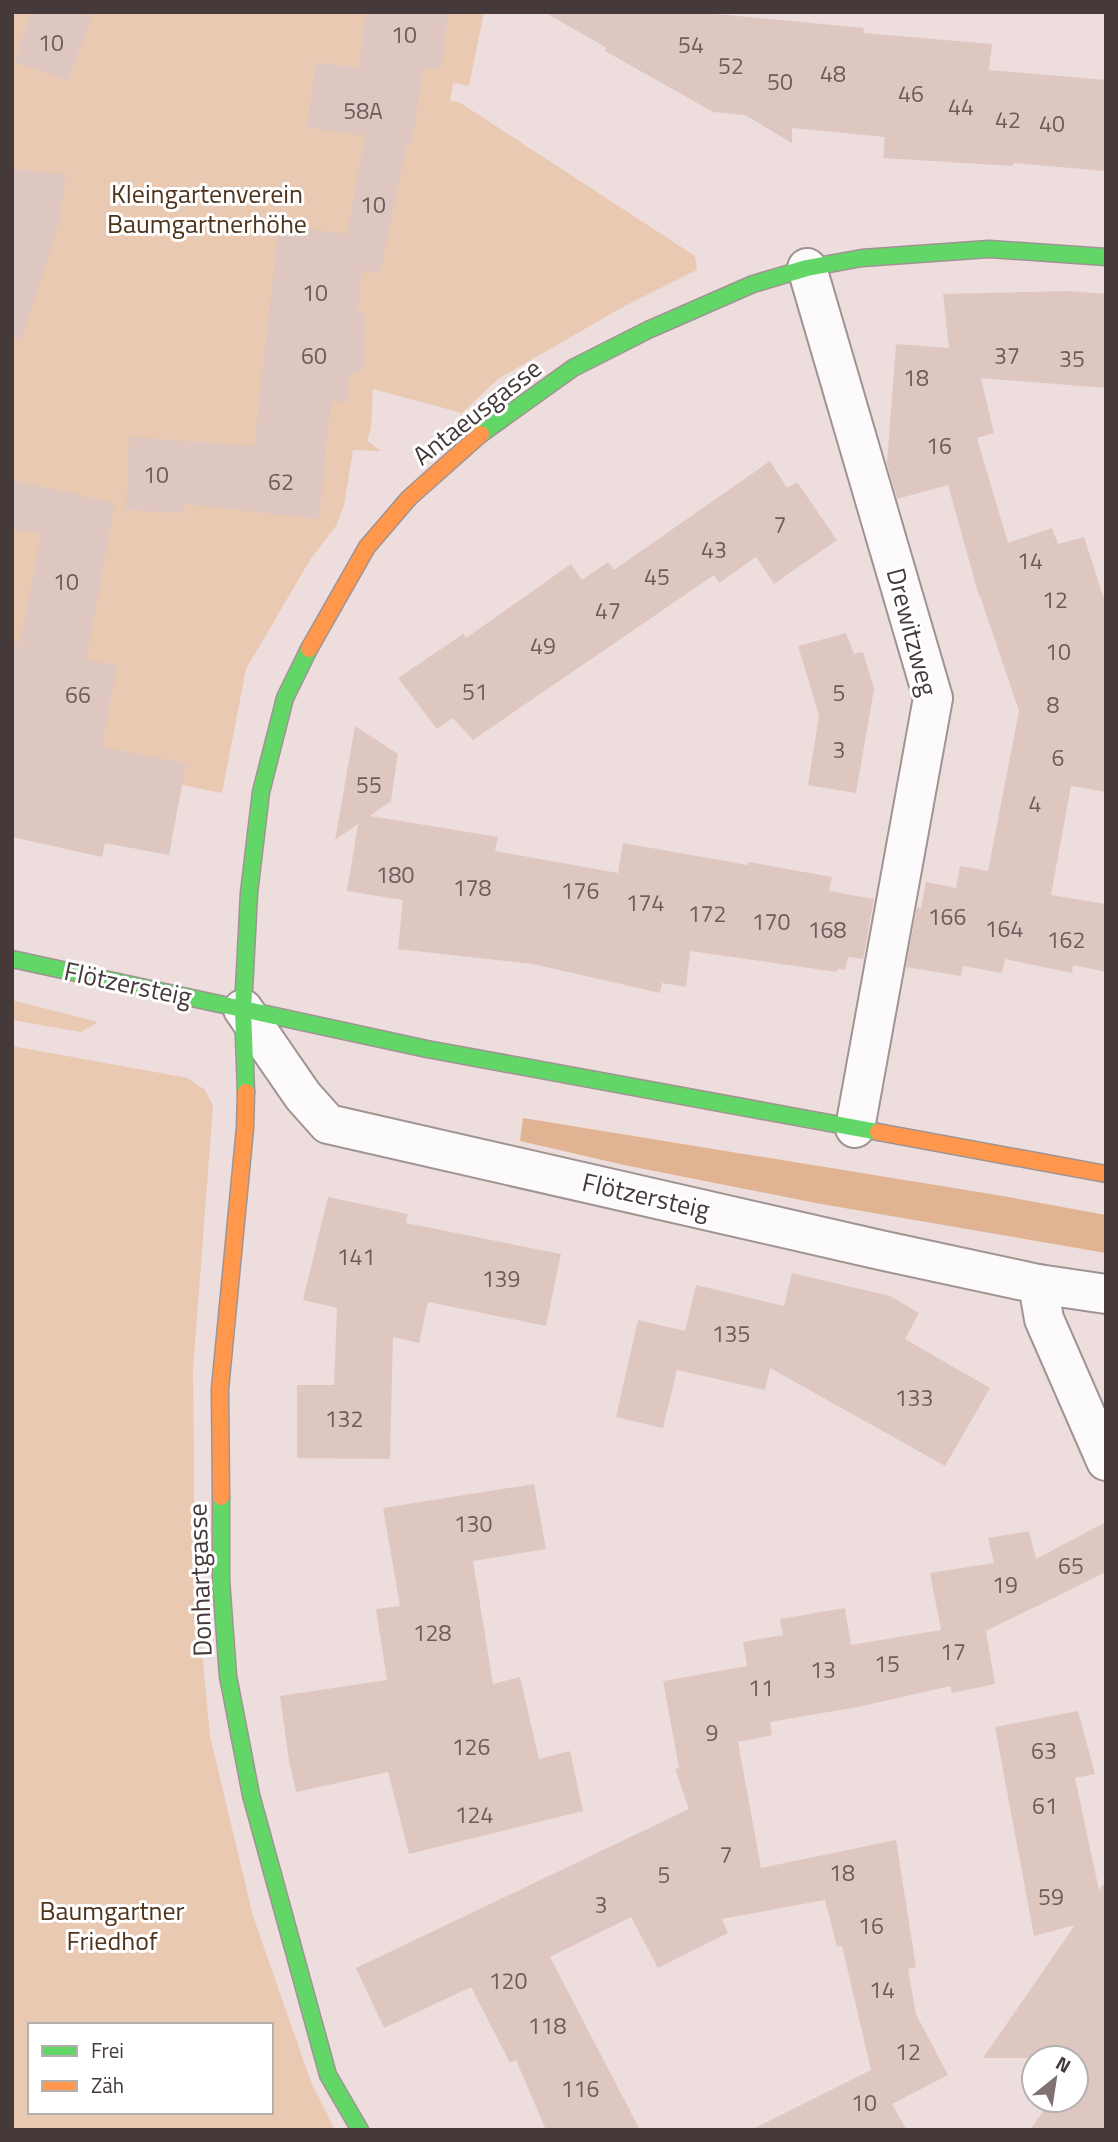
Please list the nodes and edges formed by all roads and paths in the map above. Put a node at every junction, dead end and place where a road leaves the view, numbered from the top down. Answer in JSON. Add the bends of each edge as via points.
{"nodes":[{"id":1,"x":1106,"y":257,"type":"edge"},
{"id":2,"x":807,"y":268,"type":"junction"},
{"id":3,"x":12,"y":959,"type":"edge"},
{"id":4,"x":243,"y":1009,"type":"junction"},
{"id":5,"x":855,"y":1128,"type":"junction"},
{"id":6,"x":1106,"y":1174,"type":"edge"},
{"id":7,"x":1038,"y":1284,"type":"junction"},
{"id":8,"x":1106,"y":1294,"type":"edge"},
{"id":9,"x":1106,"y":1461,"type":"edge"},
{"id":10,"x":360,"y":2130,"type":"edge"}],
"edges":[{"from":1,"to":2,"type":"street","name":"Antaeusgasse","via":[[989,249],[862,258]]},
{"from":2,"to":4,"type":"street","name":"Antaeusgasse","via":[[753,284],[573,368],[487,429],[409,498],[367,547],[285,698],[261,792],[249,893]]},
{"from":2,"to":5,"type":"street","name":"Drewitzweg","via":[[933,698]]},
{"from":3,"to":4,"type":"street","name":"Flötzersteig"},
{"from":4,"to":5,"type":"street","name":"Flötzersteig","via":[[440,1051]]},
{"from":4,"to":7,"type":"street","name":"Flötzersteig","via":[[328,1124]]},
{"from":4,"to":10,"type":"street","name":"Donhartgasse","via":[[245,1128],[220,1389],[221,1580],[228,1676],[251,1795],[328,2075]]},
{"from":5,"to":6,"type":"street","name":"Flötzersteig"},
{"from":7,"to":8,"type":"street","name":"Flötzersteig"},
{"from":7,"to":9,"type":"street","via":[[1044,1319]]}]}
